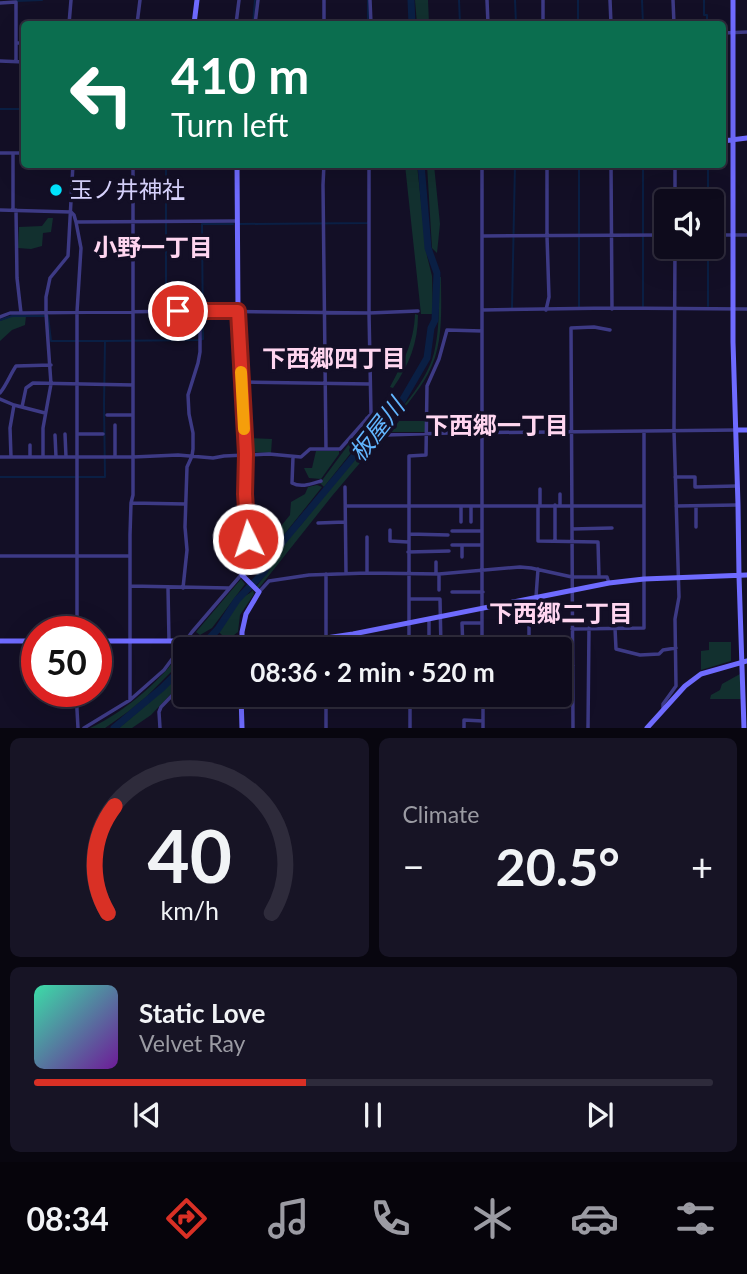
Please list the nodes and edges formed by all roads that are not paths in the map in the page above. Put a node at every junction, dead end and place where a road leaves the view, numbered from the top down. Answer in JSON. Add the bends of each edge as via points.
{"nodes":[{"id":1,"x":71,"y":0,"type":"edge"},
{"id":2,"x":140,"y":0,"type":"edge"},
{"id":3,"x":197,"y":0,"type":"edge"},
{"id":4,"x":239,"y":0,"type":"edge"},
{"id":5,"x":258,"y":0,"type":"edge"},
{"id":6,"x":324,"y":0,"type":"edge"},
{"id":7,"x":370,"y":0,"type":"edge"},
{"id":8,"x":488,"y":0,"type":"edge"},
{"id":9,"x":543,"y":0,"type":"edge"},
{"id":10,"x":610,"y":0,"type":"edge"},
{"id":11,"x":673,"y":0,"type":"edge"},
{"id":12,"x":733,"y":0,"type":"edge"},
{"id":13,"x":0,"y":3,"type":"edge"},
{"id":14,"x":69,"y":21,"type":"edge"},
{"id":15,"x":136,"y":21,"type":"edge"},
{"id":16,"x":194,"y":21,"type":"edge"},
{"id":17,"x":236,"y":21,"type":"edge"},
{"id":18,"x":255,"y":21,"type":"edge"},
{"id":19,"x":324,"y":21,"type":"edge"},
{"id":20,"x":371,"y":21,"type":"edge"},
{"id":21,"x":488,"y":21,"type":"edge"},
{"id":22,"x":543,"y":21,"type":"edge"},
{"id":23,"x":611,"y":21,"type":"edge"},
{"id":24,"x":674,"y":21,"type":"edge"},
{"id":25,"x":733,"y":32,"type":"junction"},
{"id":26,"x":726,"y":33,"type":"edge"},
{"id":27,"x":747,"y":33,"type":"edge"},
{"id":28,"x":17,"y":43,"type":"junction"},
{"id":29,"x":21,"y":43,"type":"edge"},
{"id":30,"x":0,"y":61,"type":"edge"},
{"id":31,"x":16,"y":61,"type":"junction"},
{"id":32,"x":21,"y":62,"type":"edge"},
{"id":33,"x":747,"y":138,"type":"edge"},
{"id":34,"x":733,"y":140,"type":"junction"},
{"id":35,"x":726,"y":141,"type":"edge"},
{"id":36,"x":0,"y":153,"type":"edge"},
{"id":37,"x":13,"y":153,"type":"junction"},
{"id":38,"x":21,"y":153,"type":"edge"},
{"id":39,"x":73,"y":168,"type":"edge"},
{"id":40,"x":133,"y":168,"type":"edge"},
{"id":41,"x":236,"y":168,"type":"edge"},
{"id":42,"x":324,"y":168,"type":"edge"},
{"id":43,"x":369,"y":168,"type":"edge"},
{"id":44,"x":482,"y":168,"type":"edge"},
{"id":45,"x":547,"y":168,"type":"edge"},
{"id":46,"x":611,"y":168,"type":"edge"},
{"id":47,"x":675,"y":168,"type":"edge"},
{"id":48,"x":675,"y":189,"type":"edge"},
{"id":49,"x":0,"y":210,"type":"edge"},
{"id":50,"x":15,"y":210,"type":"junction"},
{"id":51,"x":71,"y":212,"type":"junction"},
{"id":52,"x":133,"y":221,"type":"junction"},
{"id":53,"x":236,"y":221,"type":"junction"},
{"id":54,"x":76,"y":222,"type":"junction"},
{"id":55,"x":610,"y":235,"type":"junction"},
{"id":56,"x":654,"y":235,"type":"edge"},
{"id":57,"x":724,"y":235,"type":"edge"},
{"id":58,"x":733,"y":235,"type":"junction"},
{"id":59,"x":747,"y":235,"type":"edge"},
{"id":60,"x":483,"y":236,"type":"junction"},
{"id":61,"x":547,"y":236,"type":"junction"},
{"id":62,"x":675,"y":259,"type":"edge"},
{"id":63,"x":612,"y":309,"type":"junction"},
{"id":64,"x":675,"y":309,"type":"junction"},
{"id":65,"x":733,"y":309,"type":"junction"},
{"id":66,"x":747,"y":309,"type":"edge"},
{"id":67,"x":482,"y":310,"type":"junction"},
{"id":68,"x":546,"y":310,"type":"junction"},
{"id":69,"x":200,"y":311,"type":"junction"},
{"id":70,"x":238,"y":311,"type":"junction"},
{"id":71,"x":418,"y":311,"type":"dead end"},
{"id":72,"x":77,"y":312,"type":"junction"},
{"id":73,"x":134,"y":312,"type":"junction"},
{"id":74,"x":326,"y":312,"type":"junction"},
{"id":75,"x":21,"y":313,"type":"junction"},
{"id":76,"x":46,"y":313,"type":"junction"},
{"id":77,"x":369,"y":313,"type":"junction"},
{"id":78,"x":0,"y":317,"type":"edge"},
{"id":79,"x":610,"y":330,"type":"dead end"},
{"id":80,"x":482,"y":331,"type":"junction"},
{"id":81,"x":51,"y":365,"type":"junction"},
{"id":82,"x":0,"y":378,"type":"edge"},
{"id":83,"x":8,"y":380,"type":"junction"},
{"id":84,"x":241,"y":383,"type":"junction"},
{"id":85,"x":51,"y":384,"type":"junction"},
{"id":86,"x":77,"y":384,"type":"junction"},
{"id":87,"x":325,"y":384,"type":"junction"},
{"id":88,"x":369,"y":384,"type":"junction"},
{"id":89,"x":133,"y":385,"type":"junction"},
{"id":90,"x":0,"y":393,"type":"edge"},
{"id":91,"x":0,"y":399,"type":"edge"},
{"id":92,"x":13,"y":405,"type":"junction"},
{"id":93,"x":22,"y":407,"type":"junction"},
{"id":94,"x":45,"y":413,"type":"junction"},
{"id":95,"x":107,"y":415,"type":"dead end"},
{"id":96,"x":133,"y":415,"type":"junction"},
{"id":97,"x":369,"y":419,"type":"junction"},
{"id":98,"x":115,"y":425,"type":"dead end"},
{"id":99,"x":736,"y":430,"type":"junction"},
{"id":100,"x":747,"y":430,"type":"edge"},
{"id":101,"x":674,"y":431,"type":"junction"},
{"id":102,"x":481,"y":432,"type":"junction"},
{"id":103,"x":572,"y":432,"type":"junction"},
{"id":104,"x":643,"y":432,"type":"junction"},
{"id":105,"x":426,"y":433,"type":"junction"},
{"id":106,"x":65,"y":434,"type":"dead end"},
{"id":107,"x":77,"y":434,"type":"junction"},
{"id":108,"x":103,"y":434,"type":"dead end"},
{"id":109,"x":55,"y":435,"type":"dead end"},
{"id":110,"x":30,"y":445,"type":"dead end"},
{"id":111,"x":326,"y":449,"type":"junction"},
{"id":112,"x":246,"y":454,"type":"junction"},
{"id":113,"x":192,"y":456,"type":"junction"},
{"id":114,"x":0,"y":457,"type":"edge"},
{"id":115,"x":11,"y":457,"type":"junction"},
{"id":116,"x":30,"y":457,"type":"junction"},
{"id":117,"x":43,"y":457,"type":"junction"},
{"id":118,"x":56,"y":457,"type":"junction"},
{"id":119,"x":66,"y":457,"type":"junction"},
{"id":120,"x":77,"y":457,"type":"junction"},
{"id":121,"x":115,"y":457,"type":"junction"},
{"id":122,"x":133,"y":457,"type":"junction"},
{"id":123,"x":293,"y":457,"type":"junction"},
{"id":124,"x":675,"y":477,"type":"junction"},
{"id":125,"x":321,"y":481,"type":"dead end"},
{"id":126,"x":738,"y":486,"type":"junction"},
{"id":127,"x":345,"y":487,"type":"dead end"},
{"id":128,"x":540,"y":489,"type":"dead end"},
{"id":129,"x":560,"y":494,"type":"dead end"},
{"id":130,"x":131,"y":503,"type":"junction"},
{"id":131,"x":185,"y":504,"type":"junction"},
{"id":132,"x":557,"y":505,"type":"junction"},
{"id":133,"x":572,"y":505,"type":"junction"},
{"id":134,"x":738,"y":505,"type":"junction"},
{"id":135,"x":346,"y":506,"type":"junction"},
{"id":136,"x":408,"y":506,"type":"junction"},
{"id":137,"x":461,"y":506,"type":"junction"},
{"id":138,"x":471,"y":506,"type":"junction"},
{"id":139,"x":482,"y":506,"type":"junction"},
{"id":140,"x":539,"y":506,"type":"junction"},
{"id":141,"x":643,"y":506,"type":"junction"},
{"id":142,"x":676,"y":506,"type":"junction"},
{"id":143,"x":696,"y":506,"type":"junction"},
{"id":144,"x":345,"y":522,"type":"junction"},
{"id":145,"x":461,"y":522,"type":"dead end"},
{"id":146,"x":471,"y":522,"type":"dead end"},
{"id":147,"x":318,"y":523,"type":"dead end"},
{"id":148,"x":696,"y":527,"type":"dead end"},
{"id":149,"x":611,"y":528,"type":"dead end"},
{"id":150,"x":572,"y":529,"type":"junction"},
{"id":151,"x":390,"y":530,"type":"dead end"},
{"id":152,"x":482,"y":531,"type":"junction"},
{"id":153,"x":409,"y":534,"type":"junction"},
{"id":154,"x":367,"y":537,"type":"dead end"},
{"id":155,"x":555,"y":541,"type":"junction"},
{"id":156,"x":572,"y":541,"type":"junction"},
{"id":157,"x":408,"y":542,"type":"junction"},
{"id":158,"x":452,"y":545,"type":"dead end"},
{"id":159,"x":462,"y":545,"type":"junction"},
{"id":160,"x":482,"y":545,"type":"junction"},
{"id":161,"x":449,"y":551,"type":"dead end"},
{"id":162,"x":408,"y":552,"type":"junction"},
{"id":163,"x":0,"y":556,"type":"edge"},
{"id":164,"x":77,"y":556,"type":"junction"},
{"id":165,"x":130,"y":556,"type":"junction"},
{"id":166,"x":462,"y":557,"type":"dead end"},
{"id":167,"x":436,"y":562,"type":"dead end"},
{"id":168,"x":538,"y":569,"type":"junction"},
{"id":169,"x":482,"y":570,"type":"junction"},
{"id":170,"x":346,"y":573,"type":"junction"},
{"id":171,"x":367,"y":573,"type":"junction"},
{"id":172,"x":408,"y":573,"type":"junction"},
{"id":173,"x":326,"y":574,"type":"junction"},
{"id":174,"x":437,"y":574,"type":"junction"},
{"id":175,"x":747,"y":575,"type":"edge"},
{"id":176,"x":242,"y":576,"type":"junction"},
{"id":177,"x":739,"y":576,"type":"junction"},
{"id":178,"x":572,"y":577,"type":"junction"},
{"id":179,"x":599,"y":577,"type":"junction"},
{"id":180,"x":679,"y":578,"type":"junction"},
{"id":181,"x":644,"y":579,"type":"junction"},
{"id":182,"x":609,"y":583,"type":"junction"},
{"id":183,"x":130,"y":586,"type":"junction"},
{"id":184,"x":183,"y":587,"type":"junction"},
{"id":185,"x":168,"y":588,"type":"junction"},
{"id":186,"x":229,"y":588,"type":"junction"},
{"id":187,"x":439,"y":590,"type":"dead end"},
{"id":188,"x":572,"y":590,"type":"junction"},
{"id":189,"x":259,"y":591,"type":"junction"},
{"id":190,"x":453,"y":592,"type":"dead end"},
{"id":191,"x":483,"y":592,"type":"junction"},
{"id":192,"x":536,"y":597,"type":"junction"},
{"id":193,"x":409,"y":599,"type":"junction"},
{"id":194,"x":482,"y":608,"type":"junction"},
{"id":195,"x":77,"y":616,"type":"edge"},
{"id":196,"x":441,"y":616,"type":"junction"},
{"id":197,"x":429,"y":619,"type":"junction"},
{"id":198,"x":409,"y":623,"type":"junction"},
{"id":199,"x":482,"y":623,"type":"junction"},
{"id":200,"x":589,"y":628,"type":"junction"},
{"id":201,"x":615,"y":628,"type":"junction"},
{"id":202,"x":572,"y":629,"type":"junction"},
{"id":203,"x":190,"y":637,"type":"edge"},
{"id":204,"x":242,"y":637,"type":"edge"},
{"id":205,"x":326,"y":637,"type":"edge"},
{"id":206,"x":332,"y":637,"type":"edge"},
{"id":207,"x":409,"y":637,"type":"edge"},
{"id":208,"x":429,"y":637,"type":"edge"},
{"id":209,"x":441,"y":637,"type":"edge"},
{"id":210,"x":463,"y":637,"type":"edge"},
{"id":211,"x":482,"y":637,"type":"edge"},
{"id":212,"x":529,"y":637,"type":"edge"},
{"id":213,"x":130,"y":640,"type":"junction"},
{"id":214,"x":0,"y":641,"type":"edge"},
{"id":215,"x":21,"y":641,"type":"edge"},
{"id":216,"x":112,"y":641,"type":"edge"},
{"id":217,"x":169,"y":641,"type":"junction"},
{"id":218,"x":173,"y":641,"type":"edge"},
{"id":219,"x":676,"y":648,"type":"junction"},
{"id":220,"x":173,"y":659,"type":"edge"},
{"id":221,"x":745,"y":661,"type":"edge"},
{"id":222,"x":573,"y":665,"type":"joint"},
{"id":223,"x":572,"y":687,"type":"joint"},
{"id":224,"x":173,"y":695,"type":"edge"},
{"id":225,"x":130,"y":700,"type":"junction"},
{"id":226,"x":77,"y":707,"type":"edge"},
{"id":227,"x":242,"y":707,"type":"edge"},
{"id":228,"x":326,"y":707,"type":"edge"},
{"id":229,"x":410,"y":707,"type":"edge"},
{"id":230,"x":454,"y":707,"type":"dead end"},
{"id":231,"x":528,"y":707,"type":"dead end"},
{"id":232,"x":483,"y":708,"type":"junction"},
{"id":233,"x":663,"y":711,"type":"junction"},
{"id":234,"x":483,"y":721,"type":"junction"},
{"id":235,"x":78,"y":728,"type":"edge"},
{"id":236,"x":84,"y":728,"type":"edge"},
{"id":237,"x":160,"y":728,"type":"edge"},
{"id":238,"x":242,"y":728,"type":"edge"},
{"id":239,"x":326,"y":728,"type":"edge"},
{"id":240,"x":410,"y":728,"type":"edge"},
{"id":241,"x":464,"y":728,"type":"edge"},
{"id":242,"x":483,"y":728,"type":"edge"},
{"id":243,"x":573,"y":728,"type":"edge"},
{"id":244,"x":588,"y":728,"type":"edge"},
{"id":245,"x":647,"y":728,"type":"edge"},
{"id":246,"x":744,"y":728,"type":"edge"}],
"edges":[{"from":1,"to":14,"type":"street"},
{"from":2,"to":15,"type":"street"},
{"from":3,"to":16,"type":"street"},
{"from":4,"to":17,"type":"street"},
{"from":5,"to":18,"type":"street"},
{"from":6,"to":19,"type":"street"},
{"from":7,"to":20,"type":"street"},
{"from":8,"to":21,"type":"street"},
{"from":9,"to":22,"type":"street"},
{"from":10,"to":23,"type":"street"},
{"from":11,"to":24,"type":"street"},
{"from":12,"to":25,"type":"street"},
{"from":13,"to":28,"type":"street","via":[[16,2]]},
{"from":25,"to":26,"type":"street"},
{"from":25,"to":27,"type":"street"},
{"from":25,"to":34,"type":"street"},
{"from":28,"to":29,"type":"street"},
{"from":28,"to":31,"type":"street"},
{"from":30,"to":31,"type":"street"},
{"from":31,"to":32,"type":"street"},
{"from":33,"to":34,"type":"street"},
{"from":34,"to":35,"type":"street"},
{"from":34,"to":58,"type":"street"},
{"from":36,"to":37,"type":"street"},
{"from":37,"to":38,"type":"street"},
{"from":37,"to":50,"type":"street"},
{"from":39,"to":51,"type":"street"},
{"from":40,"to":52,"type":"street"},
{"from":41,"to":53,"type":"street"},
{"from":42,"to":74,"type":"street"},
{"from":43,"to":77,"type":"street"},
{"from":44,"to":60,"type":"street"},
{"from":45,"to":61,"type":"street"},
{"from":46,"to":55,"type":"street"},
{"from":47,"to":48,"type":"street"},
{"from":49,"to":50,"type":"street"},
{"from":50,"to":51,"type":"street"},
{"from":50,"to":75,"type":"street"},
{"from":51,"to":54,"type":"street"},
{"from":51,"to":76,"type":"street","via":[[68,256],[50,278]]},
{"from":52,"to":53,"type":"street"},
{"from":52,"to":54,"type":"street"},
{"from":52,"to":73,"type":"street"},
{"from":53,"to":70,"type":"street"},
{"from":54,"to":72,"type":"street","via":[[81,248]]},
{"from":55,"to":56,"type":"street"},
{"from":55,"to":61,"type":"street"},
{"from":55,"to":63,"type":"street"},
{"from":57,"to":58,"type":"street"},
{"from":58,"to":59,"type":"street"},
{"from":58,"to":65,"type":"street"},
{"from":60,"to":61,"type":"street"},
{"from":60,"to":67,"type":"street"},
{"from":61,"to":68,"type":"street"},
{"from":62,"to":64,"type":"street"},
{"from":63,"to":64,"type":"street"},
{"from":63,"to":68,"type":"street"},
{"from":64,"to":65,"type":"street"},
{"from":64,"to":101,"type":"street"},
{"from":65,"to":66,"type":"street"},
{"from":65,"to":99,"type":"street"},
{"from":67,"to":68,"type":"street"},
{"from":67,"to":80,"type":"street"},
{"from":69,"to":70,"type":"street"},
{"from":69,"to":73,"type":"street"},
{"from":69,"to":113,"type":"street","via":[[198,363],[188,395]]},
{"from":70,"to":74,"type":"street"},
{"from":70,"to":84,"type":"street"},
{"from":71,"to":77,"type":"street"},
{"from":72,"to":73,"type":"street"},
{"from":72,"to":76,"type":"street"},
{"from":72,"to":86,"type":"street"},
{"from":73,"to":89,"type":"street"},
{"from":74,"to":77,"type":"street"},
{"from":74,"to":87,"type":"street"},
{"from":75,"to":76,"type":"street"},
{"from":75,"to":78,"type":"street"},
{"from":76,"to":81,"type":"street"},
{"from":77,"to":88,"type":"street"},
{"from":79,"to":103,"type":"street","via":[[571,328]]},
{"from":80,"to":102,"type":"street"},
{"from":80,"to":105,"type":"street","via":[[447,330],[427,386]]},
{"from":81,"to":83,"type":"street","via":[[16,366]]},
{"from":81,"to":85,"type":"street"},
{"from":82,"to":83,"type":"street"},
{"from":83,"to":90,"type":"street"},
{"from":84,"to":87,"type":"street"},
{"from":84,"to":112,"type":"street"},
{"from":85,"to":86,"type":"street"},
{"from":85,"to":93,"type":"street","via":[[26,387]]},
{"from":85,"to":94,"type":"street"},
{"from":86,"to":89,"type":"street"},
{"from":86,"to":107,"type":"street"},
{"from":87,"to":88,"type":"street"},
{"from":87,"to":111,"type":"street"},
{"from":88,"to":97,"type":"street"},
{"from":89,"to":96,"type":"street"},
{"from":91,"to":92,"type":"street"},
{"from":92,"to":93,"type":"street"},
{"from":92,"to":115,"type":"street"},
{"from":93,"to":94,"type":"street"},
{"from":94,"to":117,"type":"street"},
{"from":95,"to":96,"type":"street"},
{"from":96,"to":122,"type":"street"},
{"from":97,"to":105,"type":"street","via":[[386,435]]},
{"from":97,"to":111,"type":"street","via":[[340,449]]},
{"from":98,"to":121,"type":"street"},
{"from":99,"to":100,"type":"street"},
{"from":99,"to":101,"type":"street"},
{"from":99,"to":126,"type":"street"},
{"from":101,"to":104,"type":"street"},
{"from":101,"to":124,"type":"street"},
{"from":102,"to":103,"type":"street"},
{"from":102,"to":105,"type":"street"},
{"from":102,"to":139,"type":"street"},
{"from":103,"to":104,"type":"street"},
{"from":103,"to":133,"type":"street"},
{"from":104,"to":141,"type":"street"},
{"from":105,"to":136,"type":"street","via":[[426,455],[409,456]]},
{"from":106,"to":119,"type":"street"},
{"from":107,"to":108,"type":"street"},
{"from":107,"to":120,"type":"street"},
{"from":109,"to":118,"type":"street"},
{"from":110,"to":116,"type":"street"},
{"from":111,"to":123,"type":"street","via":[[310,449]]},
{"from":112,"to":113,"type":"street"},
{"from":112,"to":123,"type":"street"},
{"from":112,"to":176,"type":"street","via":[[249,554]]},
{"from":113,"to":122,"type":"street"},
{"from":113,"to":131,"type":"street"},
{"from":114,"to":115,"type":"street"},
{"from":115,"to":116,"type":"street"},
{"from":116,"to":117,"type":"street"},
{"from":117,"to":118,"type":"street"},
{"from":118,"to":119,"type":"street"},
{"from":119,"to":120,"type":"street"},
{"from":120,"to":121,"type":"street"},
{"from":120,"to":164,"type":"street"},
{"from":121,"to":122,"type":"street"},
{"from":122,"to":130,"type":"street"},
{"from":123,"to":125,"type":"street","via":[[292,483]]},
{"from":124,"to":126,"type":"street","via":[[695,477],[695,487]]},
{"from":124,"to":142,"type":"street"},
{"from":126,"to":134,"type":"street"},
{"from":127,"to":135,"type":"street"},
{"from":128,"to":140,"type":"street"},
{"from":129,"to":132,"type":"street"},
{"from":130,"to":131,"type":"street"},
{"from":130,"to":165,"type":"street"},
{"from":131,"to":184,"type":"street"},
{"from":132,"to":133,"type":"street"},
{"from":132,"to":140,"type":"street"},
{"from":132,"to":155,"type":"street"},
{"from":133,"to":141,"type":"street"},
{"from":133,"to":150,"type":"street"},
{"from":134,"to":143,"type":"street"},
{"from":134,"to":177,"type":"street"},
{"from":135,"to":136,"type":"street"},
{"from":135,"to":144,"type":"street"},
{"from":136,"to":137,"type":"street"},
{"from":136,"to":153,"type":"street"},
{"from":137,"to":138,"type":"street"},
{"from":137,"to":145,"type":"street"},
{"from":138,"to":139,"type":"street"},
{"from":138,"to":146,"type":"street"},
{"from":139,"to":140,"type":"street"},
{"from":139,"to":152,"type":"street"},
{"from":140,"to":155,"type":"street","via":[[538,541]]},
{"from":141,"to":181,"type":"street"},
{"from":142,"to":143,"type":"street"},
{"from":142,"to":180,"type":"street"},
{"from":143,"to":148,"type":"street"},
{"from":144,"to":147,"type":"street"},
{"from":144,"to":170,"type":"street"},
{"from":149,"to":150,"type":"street"},
{"from":150,"to":156,"type":"street"},
{"from":151,"to":157,"type":"street","via":[[390,541]]},
{"from":152,"to":153,"type":"street"},
{"from":152,"to":160,"type":"street"},
{"from":153,"to":157,"type":"street"},
{"from":154,"to":171,"type":"street"},
{"from":155,"to":156,"type":"street"},
{"from":156,"to":178,"type":"street"},
{"from":156,"to":179,"type":"street","via":[[599,543]]},
{"from":157,"to":162,"type":"street"},
{"from":158,"to":159,"type":"street"},
{"from":159,"to":160,"type":"street"},
{"from":159,"to":166,"type":"street"},
{"from":160,"to":169,"type":"street"},
{"from":161,"to":162,"type":"street"},
{"from":162,"to":172,"type":"street"},
{"from":163,"to":164,"type":"street"},
{"from":164,"to":165,"type":"street"},
{"from":164,"to":195,"type":"street"},
{"from":165,"to":183,"type":"street"},
{"from":167,"to":174,"type":"street"},
{"from":168,"to":169,"type":"street"},
{"from":168,"to":178,"type":"street"},
{"from":168,"to":192,"type":"street"},
{"from":169,"to":174,"type":"street"},
{"from":169,"to":191,"type":"street"},
{"from":170,"to":171,"type":"street"},
{"from":170,"to":173,"type":"street"},
{"from":171,"to":172,"type":"street"},
{"from":172,"to":174,"type":"street"},
{"from":172,"to":193,"type":"street"},
{"from":173,"to":189,"type":"street","via":[[269,581]]},
{"from":173,"to":205,"type":"street"},
{"from":174,"to":187,"type":"street"},
{"from":175,"to":177,"type":"street"},
{"from":176,"to":186,"type":"street"},
{"from":176,"to":189,"type":"street"},
{"from":177,"to":180,"type":"street"},
{"from":177,"to":221,"type":"street"},
{"from":178,"to":179,"type":"street"},
{"from":178,"to":188,"type":"street"},
{"from":179,"to":182,"type":"street","via":[[607,577]]},
{"from":180,"to":181,"type":"street"},
{"from":180,"to":219,"type":"street"},
{"from":181,"to":182,"type":"street"},
{"from":181,"to":201,"type":"street","via":[[644,628]]},
{"from":182,"to":188,"type":"street"},
{"from":183,"to":185,"type":"street"},
{"from":183,"to":213,"type":"street"},
{"from":184,"to":185,"type":"street"},
{"from":184,"to":186,"type":"street"},
{"from":185,"to":217,"type":"street"},
{"from":186,"to":203,"type":"street"},
{"from":188,"to":192,"type":"street"},
{"from":188,"to":202,"type":"street"},
{"from":189,"to":204,"type":"street","via":[[246,614]]},
{"from":190,"to":191,"type":"street"},
{"from":191,"to":194,"type":"street"},
{"from":192,"to":194,"type":"street"},
{"from":192,"to":212,"type":"street"},
{"from":193,"to":196,"type":"street","via":[[440,599]]},
{"from":193,"to":198,"type":"street"},
{"from":194,"to":196,"type":"street"},
{"from":194,"to":199,"type":"street"},
{"from":196,"to":197,"type":"street"},
{"from":196,"to":209,"type":"street"},
{"from":197,"to":198,"type":"street"},
{"from":197,"to":208,"type":"street"},
{"from":198,"to":206,"type":"street"},
{"from":198,"to":207,"type":"street"},
{"from":199,"to":210,"type":"street","via":[[462,623]]},
{"from":199,"to":211,"type":"street"},
{"from":200,"to":201,"type":"street"},
{"from":200,"to":202,"type":"street"},
{"from":200,"to":244,"type":"street"},
{"from":201,"to":219,"type":"street","via":[[617,649],[640,655]]},
{"from":202,"to":222,"type":"street"},
{"from":213,"to":216,"type":"street"},
{"from":213,"to":217,"type":"street"},
{"from":213,"to":225,"type":"street"},
{"from":214,"to":215,"type":"street"},
{"from":217,"to":218,"type":"street"},
{"from":219,"to":233,"type":"street","via":[[676,686]]},
{"from":220,"to":225,"type":"street"},
{"from":221,"to":233,"type":"street","via":[[701,674]]},
{"from":221,"to":246,"type":"street"},
{"from":222,"to":223,"type":"street"},
{"from":223,"to":243,"type":"street"},
{"from":224,"to":237,"type":"street","via":[[159,712]]},
{"from":225,"to":236,"type":"street"},
{"from":226,"to":235,"type":"street"},
{"from":227,"to":238,"type":"street"},
{"from":228,"to":239,"type":"street"},
{"from":229,"to":240,"type":"street"},
{"from":230,"to":232,"type":"street"},
{"from":231,"to":232,"type":"street"},
{"from":232,"to":234,"type":"street"},
{"from":233,"to":245,"type":"street"},
{"from":234,"to":241,"type":"street","via":[[464,720]]},
{"from":234,"to":242,"type":"street"}]}
